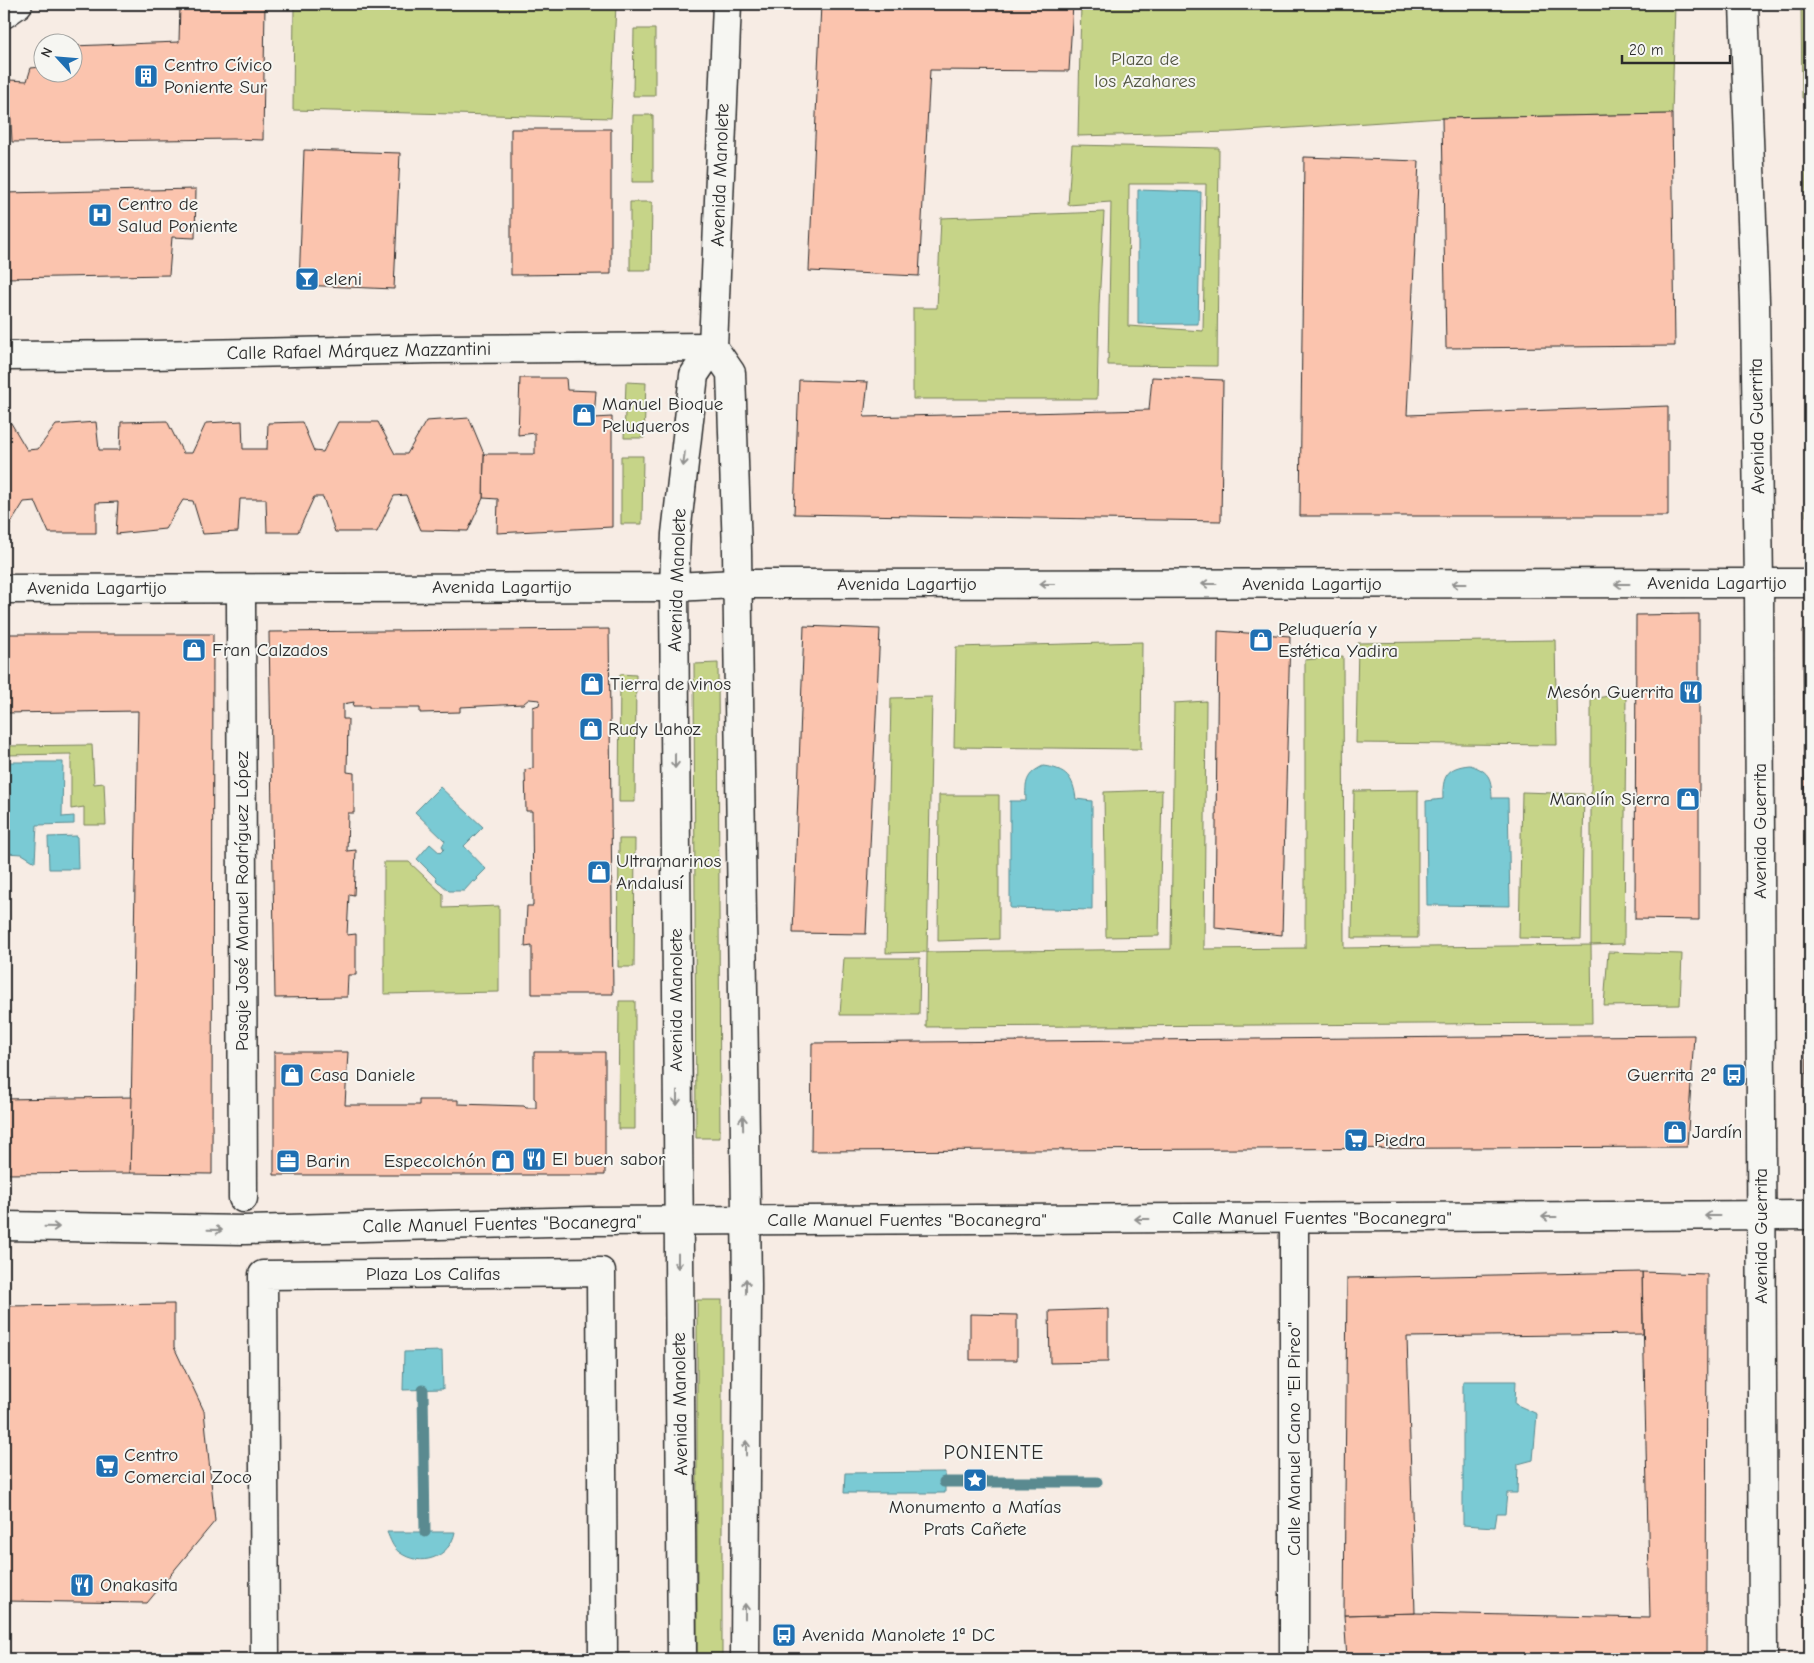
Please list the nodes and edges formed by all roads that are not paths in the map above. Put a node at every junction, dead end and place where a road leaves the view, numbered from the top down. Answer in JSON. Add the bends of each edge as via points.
{"nodes":[{"id":1,"x":18,"y":4,"type":"edge"},
{"id":2,"x":727,"y":4,"type":"edge"},
{"id":3,"x":1744,"y":4,"type":"edge"},
{"id":4,"x":4,"y":14,"type":"edge"},
{"id":5,"x":714,"y":347,"type":"junction"},
{"id":6,"x":4,"y":356,"type":"edge"},
{"id":7,"x":1810,"y":583,"type":"edge"},
{"id":8,"x":736,"y":584,"type":"junction"},
{"id":9,"x":1759,"y":584,"type":"junction"},
{"id":10,"x":674,"y":587,"type":"junction"},
{"id":11,"x":4,"y":589,"type":"edge"},
{"id":12,"x":241,"y":603,"type":"dead end"},
{"id":13,"x":243,"y":1198,"type":"dead end"},
{"id":14,"x":1810,"y":1215,"type":"edge"},
{"id":15,"x":1760,"y":1216,"type":"junction"},
{"id":16,"x":1294,"y":1218,"type":"junction"},
{"id":17,"x":678,"y":1221,"type":"junction"},
{"id":18,"x":745,"y":1221,"type":"junction"},
{"id":19,"x":4,"y":1226,"type":"edge"},
{"id":20,"x":265,"y":1659,"type":"edge"},
{"id":21,"x":603,"y":1659,"type":"edge"},
{"id":22,"x":682,"y":1659,"type":"edge"},
{"id":23,"x":745,"y":1659,"type":"edge"},
{"id":24,"x":1294,"y":1659,"type":"edge"},
{"id":25,"x":1763,"y":1659,"type":"edge"}],
"edges":[{"from":1,"to":4,"type":"street"},
{"from":2,"to":5,"type":"street","name":"Avenida Manolete"},
{"from":3,"to":9,"type":"street","name":"Avenida Guerrita","via":[[1755,301]]},
{"from":5,"to":6,"type":"street","name":"Calle Rafael Márquez Mazzantini"},
{"from":5,"to":8,"type":"street","via":[[731,373]]},
{"from":5,"to":10,"type":"street","name":"Avenida Manolete","one_way":true,"via":[[694,374],[676,534]]},
{"from":7,"to":9,"type":"street","name":"Avenida Lagartijo"},
{"from":9,"to":8,"type":"street","name":"Avenida Lagartijo","one_way":true},
{"from":8,"to":10,"type":"street","name":"Avenida Lagartijo"},
{"from":18,"to":8,"type":"street","one_way":true},
{"from":9,"to":15,"type":"street","name":"Avenida Guerrita"},
{"from":10,"to":11,"type":"street","name":"Avenida Lagartijo"},
{"from":10,"to":17,"type":"street","name":"Avenida Manolete","one_way":true},
{"from":12,"to":13,"type":"street","name":"Pasaje José Manuel Rodríguez López"},
{"from":14,"to":15,"type":"street","name":"Calle Manuel Fuentes \"Bocanegra\""},
{"from":15,"to":16,"type":"street","name":"Calle Manuel Fuentes \"Bocanegra\"","one_way":true},
{"from":15,"to":25,"type":"street","name":"Avenida Guerrita"},
{"from":16,"to":18,"type":"street","name":"Calle Manuel Fuentes \"Bocanegra\"","one_way":true},
{"from":16,"to":24,"type":"street","name":"Calle Manuel Cano \"El Pireo\""},
{"from":17,"to":18,"type":"street","name":"Calle Manuel Fuentes \"Bocanegra\""},
{"from":19,"to":17,"type":"street","name":"Calle Manuel Fuentes \"Bocanegra\"","one_way":true,"via":[[244,1230]]},
{"from":17,"to":22,"type":"street","name":"Avenida Manolete","one_way":true},
{"from":23,"to":18,"type":"street","one_way":true},
{"from":20,"to":21,"type":"street","name":"Plaza Los Califas","via":[[264,1275],[600,1272]]}]}
